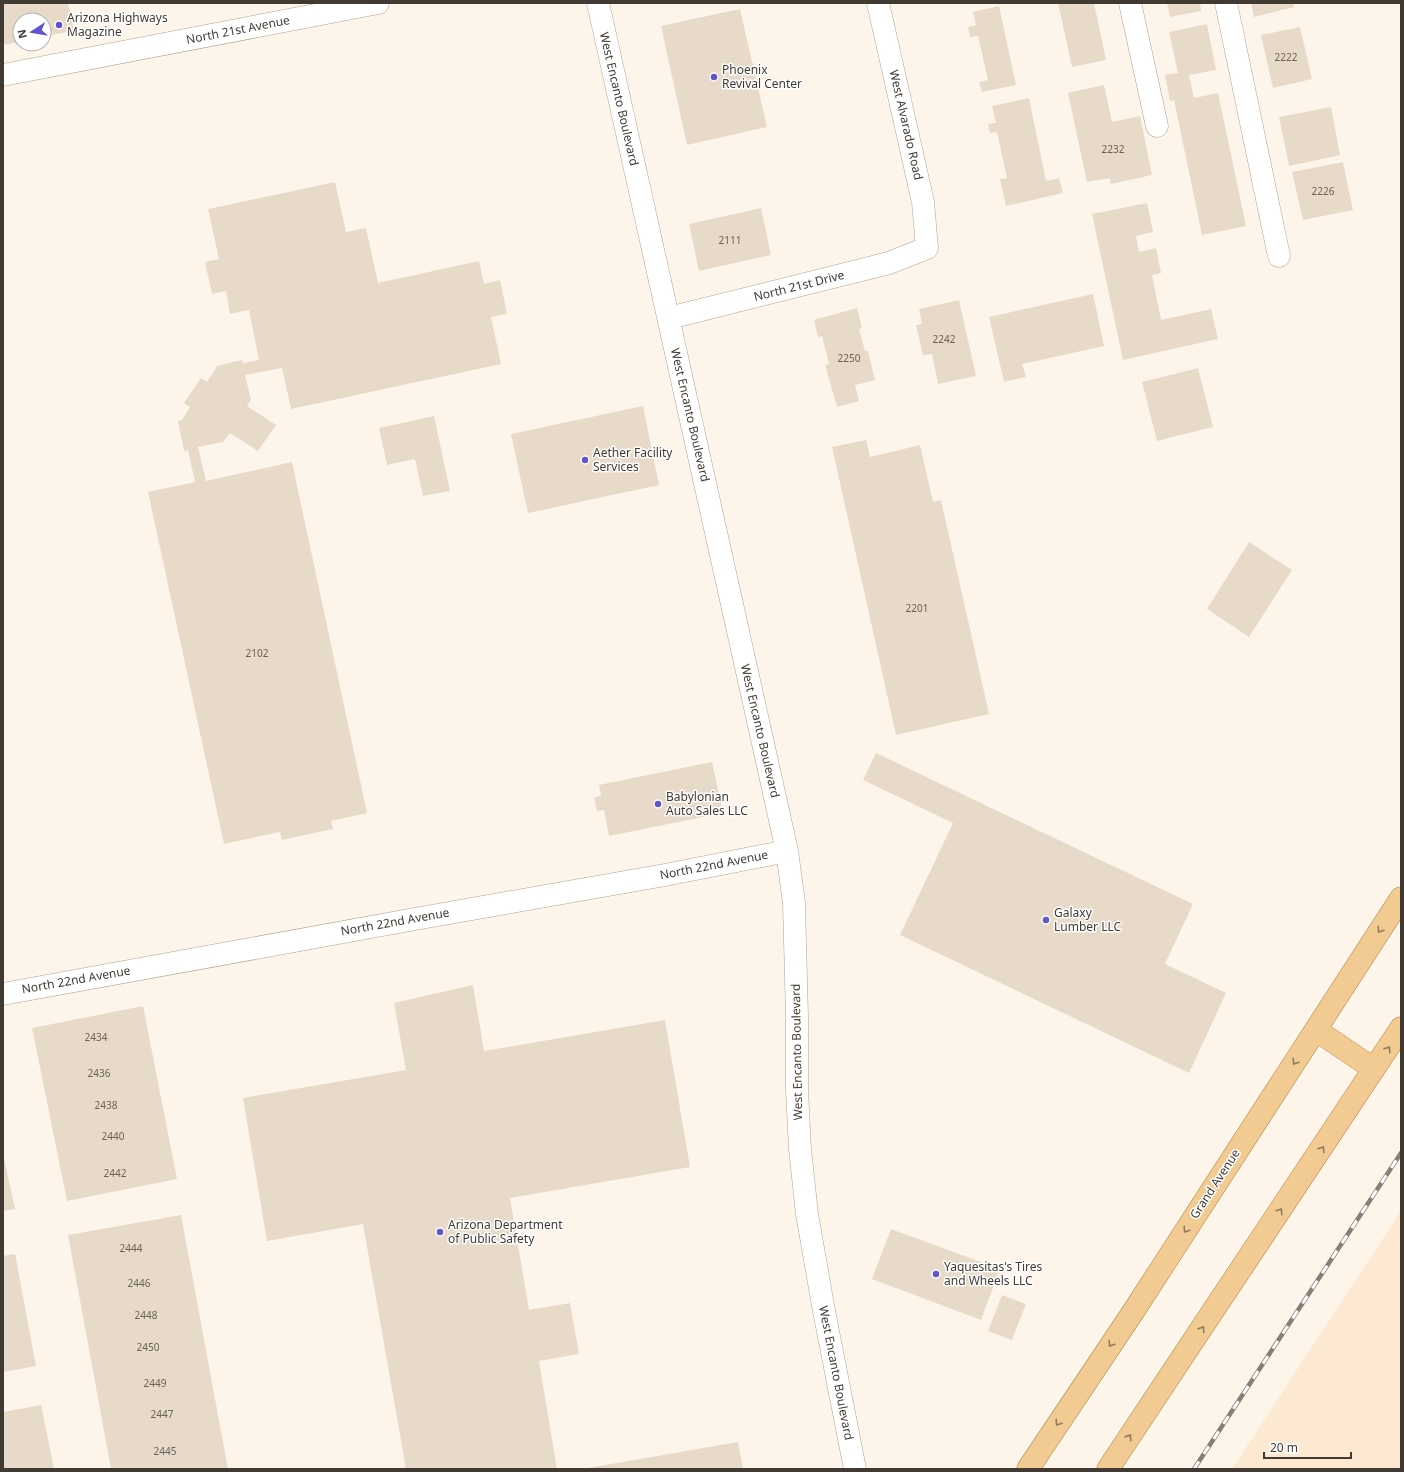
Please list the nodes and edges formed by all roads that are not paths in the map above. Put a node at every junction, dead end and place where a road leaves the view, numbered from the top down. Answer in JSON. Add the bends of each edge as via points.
{"nodes":[{"id":1,"x":378,"y":3,"type":"edge"},
{"id":2,"x":598,"y":3,"type":"edge"},
{"id":3,"x":878,"y":3,"type":"edge"},
{"id":4,"x":1130,"y":3,"type":"edge"},
{"id":5,"x":1226,"y":3,"type":"edge"},
{"id":6,"x":3,"y":75,"type":"edge"},
{"id":7,"x":1157,"y":126,"type":"dead end"},
{"id":8,"x":927,"y":248,"type":"joint"},
{"id":9,"x":1279,"y":256,"type":"dead end"},
{"id":10,"x":669,"y":318,"type":"junction"},
{"id":11,"x":787,"y":851,"type":"junction"},
{"id":12,"x":1401,"y":898,"type":"edge"},
{"id":13,"x":3,"y":994,"type":"edge"},
{"id":14,"x":1401,"y":1028,"type":"edge"},
{"id":15,"x":1316,"y":1030,"type":"junction"},
{"id":16,"x":1374,"y":1069,"type":"junction"},
{"id":17,"x":855,"y":1469,"type":"edge"},
{"id":18,"x":1028,"y":1469,"type":"edge"},
{"id":19,"x":1108,"y":1469,"type":"edge"}],
"edges":[{"from":1,"to":6,"type":"street","name":"North 21st Avenue"},
{"from":2,"to":10,"type":"street","name":"West Encanto Boulevard"},
{"from":3,"to":8,"type":"street","name":"West Alvarado Road","via":[[923,202]]},
{"from":4,"to":7,"type":"street"},
{"from":5,"to":9,"type":"street"},
{"from":8,"to":10,"type":"street","name":"North 21st Drive","via":[[889,263]]},
{"from":10,"to":11,"type":"street","name":"West Encanto Boulevard"},
{"from":11,"to":13,"type":"street","name":"North 22nd Avenue"},
{"from":11,"to":17,"type":"street","name":"West Encanto Boulevard","via":[[794,910],[800,1149],[818,1274]]},
{"from":12,"to":15,"type":"main road","name":"Grand Avenue","one_way":true},
{"from":16,"to":14,"type":"main road","one_way":true},
{"from":15,"to":16,"type":"main road"},
{"from":15,"to":18,"type":"main road","name":"Grand Avenue","one_way":true},
{"from":19,"to":16,"type":"main road","one_way":true}]}
